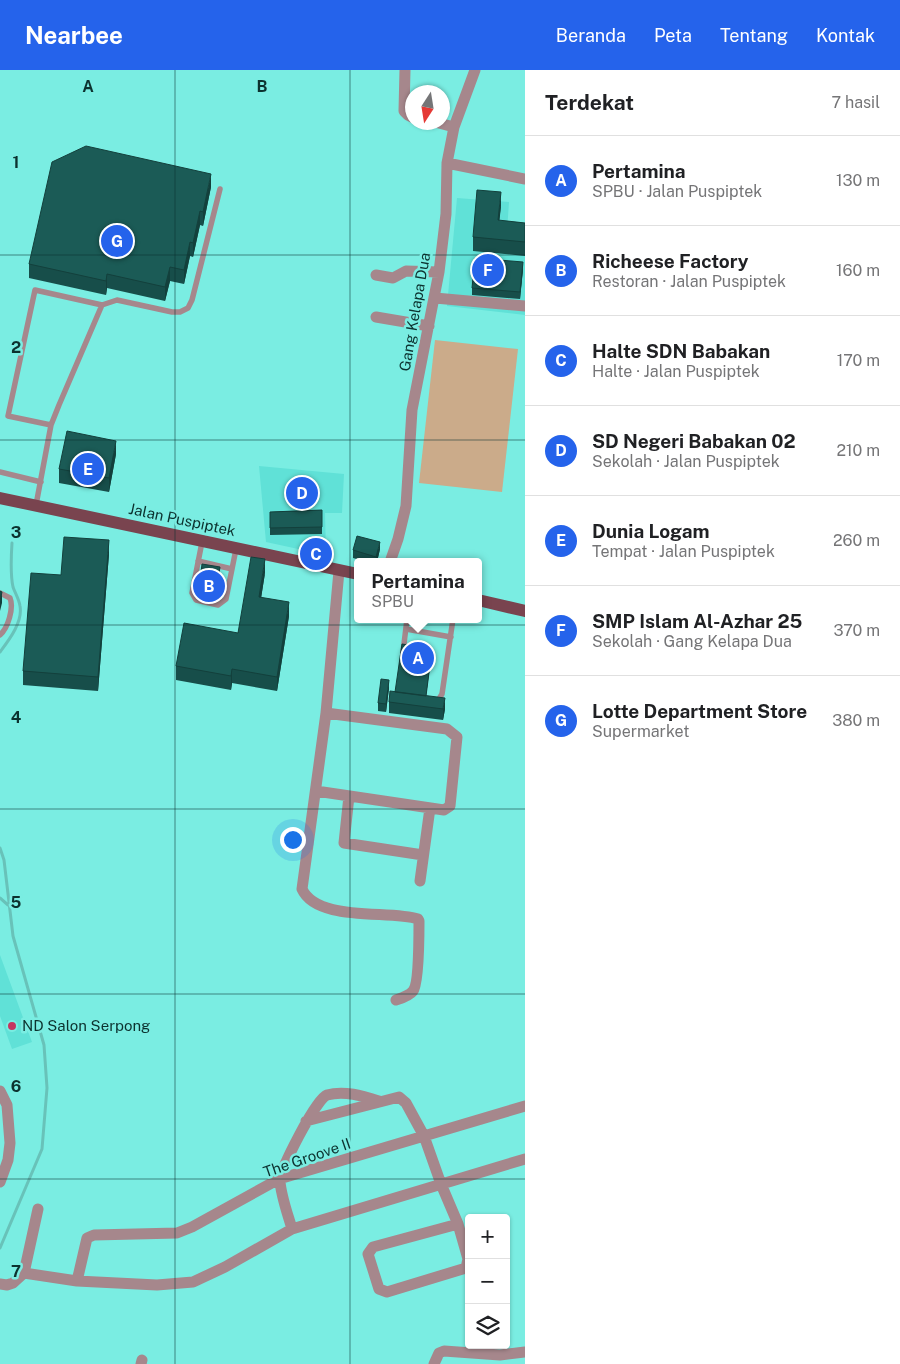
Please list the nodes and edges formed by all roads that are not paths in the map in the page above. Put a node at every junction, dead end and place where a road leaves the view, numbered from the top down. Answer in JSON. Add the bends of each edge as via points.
{"nodes":[{"id":1,"x":405,"y":70,"type":"edge"},
{"id":2,"x":475,"y":70,"type":"edge"},
{"id":3,"x":405,"y":112,"type":"edge"},
{"id":4,"x":450,"y":126,"type":"edge"},
{"id":5,"x":454,"y":127,"type":"junction"},
{"id":6,"x":447,"y":163,"type":"junction"},
{"id":7,"x":525,"y":179,"type":"edge"},
{"id":8,"x":220,"y":188,"type":"dead end"},
{"id":9,"x":439,"y":272,"type":"junction"},
{"id":10,"x":376,"y":275,"type":"dead end"},
{"id":11,"x":435,"y":298,"type":"junction"},
{"id":12,"x":102,"y":305,"type":"junction"},
{"id":13,"x":525,"y":306,"type":"edge"},
{"id":14,"x":376,"y":317,"type":"dead end"},
{"id":15,"x":429,"y":326,"type":"junction"},
{"id":16,"x":51,"y":425,"type":"junction"},
{"id":17,"x":0,"y":472,"type":"edge"},
{"id":18,"x":40,"y":482,"type":"junction"},
{"id":19,"x":1,"y":502,"type":"edge"},
{"id":20,"x":36,"y":506,"type":"junction"},
{"id":21,"x":202,"y":541,"type":"junction"},
{"id":22,"x":236,"y":549,"type":"junction"},
{"id":23,"x":391,"y":558,"type":"edge"},
{"id":24,"x":198,"y":561,"type":"junction"},
{"id":25,"x":232,"y":569,"type":"junction"},
{"id":26,"x":339,"y":571,"type":"junction"},
{"id":27,"x":354,"y":573,"type":"edge"},
{"id":28,"x":0,"y":593,"type":"edge"},
{"id":29,"x":482,"y":601,"type":"edge"},
{"id":30,"x":525,"y":611,"type":"edge"},
{"id":31,"x":407,"y":623,"type":"edge"},
{"id":32,"x":453,"y":623,"type":"edge"},
{"id":33,"x":406,"y":629,"type":"junction"},
{"id":34,"x":0,"y":635,"type":"edge"},
{"id":35,"x":451,"y":637,"type":"junction"},
{"id":36,"x":402,"y":656,"type":"edge"},
{"id":37,"x":431,"y":704,"type":"edge"},
{"id":38,"x":326,"y":713,"type":"junction"},
{"id":39,"x":316,"y":791,"type":"junction"},
{"id":40,"x":349,"y":796,"type":"junction"},
{"id":41,"x":430,"y":808,"type":"junction"},
{"id":42,"x":424,"y":855,"type":"junction"},
{"id":43,"x":420,"y":881,"type":"dead end"},
{"id":44,"x":396,"y":1000,"type":"dead end"},
{"id":45,"x":0,"y":1091,"type":"edge"},
{"id":46,"x":381,"y":1101,"type":"junction"},
{"id":47,"x":4,"y":1105,"type":"edge"},
{"id":48,"x":525,"y":1106,"type":"edge"},
{"id":49,"x":306,"y":1121,"type":"junction"},
{"id":50,"x":424,"y":1136,"type":"junction"},
{"id":51,"x":525,"y":1159,"type":"edge"},
{"id":52,"x":279,"y":1179,"type":"junction"},
{"id":53,"x":0,"y":1182,"type":"edge"},
{"id":54,"x":441,"y":1184,"type":"junction"},
{"id":55,"x":38,"y":1209,"type":"dead end"},
{"id":56,"x":458,"y":1224,"type":"junction"},
{"id":57,"x":292,"y":1229,"type":"junction"},
{"id":58,"x":24,"y":1273,"type":"junction"},
{"id":59,"x":77,"y":1281,"type":"junction"},
{"id":60,"x":1,"y":1285,"type":"edge"},
{"id":61,"x":525,"y":1352,"type":"edge"},
{"id":62,"x":434,"y":1364,"type":"edge"}],
"edges":[{"from":1,"to":3,"type":"street"},
{"from":2,"to":5,"type":"street","name":"Gang Kelapa Dua"},
{"from":4,"to":5,"type":"street"},
{"from":5,"to":6,"type":"street","name":"Gang Kelapa Dua"},
{"from":6,"to":7,"type":"street"},
{"from":6,"to":9,"type":"street","name":"Gang Kelapa Dua","via":[[446,214]]},
{"from":8,"to":12,"type":"lane","via":[[188,308],[172,312],[117,300]]},
{"from":9,"to":10,"type":"street","via":[[406,271],[392,278]]},
{"from":9,"to":11,"type":"street","name":"Gang Kelapa Dua"},
{"from":11,"to":13,"type":"street"},
{"from":11,"to":15,"type":"street","name":"Gang Kelapa Dua"},
{"from":12,"to":16,"type":"lane"},
{"from":12,"to":16,"type":"lane","via":[[35,290],[8,416]]},
{"from":14,"to":15,"type":"street"},
{"from":15,"to":23,"type":"street","name":"Gang Kelapa Dua","via":[[412,410],[406,506]]},
{"from":16,"to":18,"type":"lane"},
{"from":17,"to":18,"type":"lane"},
{"from":18,"to":20,"type":"lane"},
{"from":19,"to":20,"type":"main road","name":"Jalan Puspiptek"},
{"from":20,"to":21,"type":"main road","name":"Jalan Puspiptek"},
{"from":21,"to":22,"type":"main road","name":"Jalan Puspiptek"},
{"from":21,"to":24,"type":"lane"},
{"from":22,"to":25,"type":"lane"},
{"from":22,"to":26,"type":"main road","name":"Jalan Puspiptek"},
{"from":24,"to":25,"type":"lane"},
{"from":24,"to":25,"type":"lane","via":[[192,593],[196,600],[218,605],[223,603]]},
{"from":26,"to":27,"type":"main road","name":"Jalan Puspiptek"},
{"from":26,"to":38,"type":"street"},
{"from":28,"to":34,"type":"lane","via":[[10,598],[12,608]]},
{"from":29,"to":30,"type":"main road"},
{"from":31,"to":33,"type":"lane"},
{"from":32,"to":35,"type":"lane"},
{"from":33,"to":35,"type":"lane"},
{"from":33,"to":36,"type":"lane"},
{"from":35,"to":37,"type":"lane","via":[[442,694],[438,702]]},
{"from":38,"to":39,"type":"street"},
{"from":38,"to":41,"type":"street","via":[[447,729],[456,735],[450,806],[444,810]]},
{"from":39,"to":40,"type":"street"},
{"from":39,"to":44,"type":"street","via":[[303,892],[320,905],[352,913],[415,918],[419,921],[415,988]]},
{"from":40,"to":41,"type":"street"},
{"from":40,"to":42,"type":"street","via":[[344,843]]},
{"from":41,"to":42,"type":"street"},
{"from":42,"to":43,"type":"street"},
{"from":45,"to":47,"type":"street"},
{"from":46,"to":49,"type":"street"},
{"from":46,"to":49,"type":"street","via":[[342,1093],[325,1096]]},
{"from":46,"to":50,"type":"street","via":[[395,1097],[403,1099]]},
{"from":47,"to":53,"type":"street","via":[[9,1153]]},
{"from":48,"to":50,"type":"street","name":"The Groove II"},
{"from":49,"to":52,"type":"street"},
{"from":50,"to":52,"type":"street","name":"The Groove II"},
{"from":50,"to":54,"type":"street"},
{"from":51,"to":54,"type":"street"},
{"from":52,"to":57,"type":"street"},
{"from":52,"to":59,"type":"street","name":"The Groove II","via":[[177,1232],[94,1234],[87,1238]]},
{"from":54,"to":56,"type":"street"},
{"from":54,"to":57,"type":"street"},
{"from":55,"to":58,"type":"street"},
{"from":56,"to":56,"type":"street","via":[[468,1259],[466,1268],[387,1292],[379,1289],[368,1254],[374,1247]]},
{"from":57,"to":59,"type":"street","via":[[194,1282],[158,1285]]},
{"from":58,"to":59,"type":"street"},
{"from":58,"to":60,"type":"street","via":[[13,1283]]},
{"from":61,"to":62,"type":"street","via":[[500,1355],[444,1351],[439,1353]]}]}
